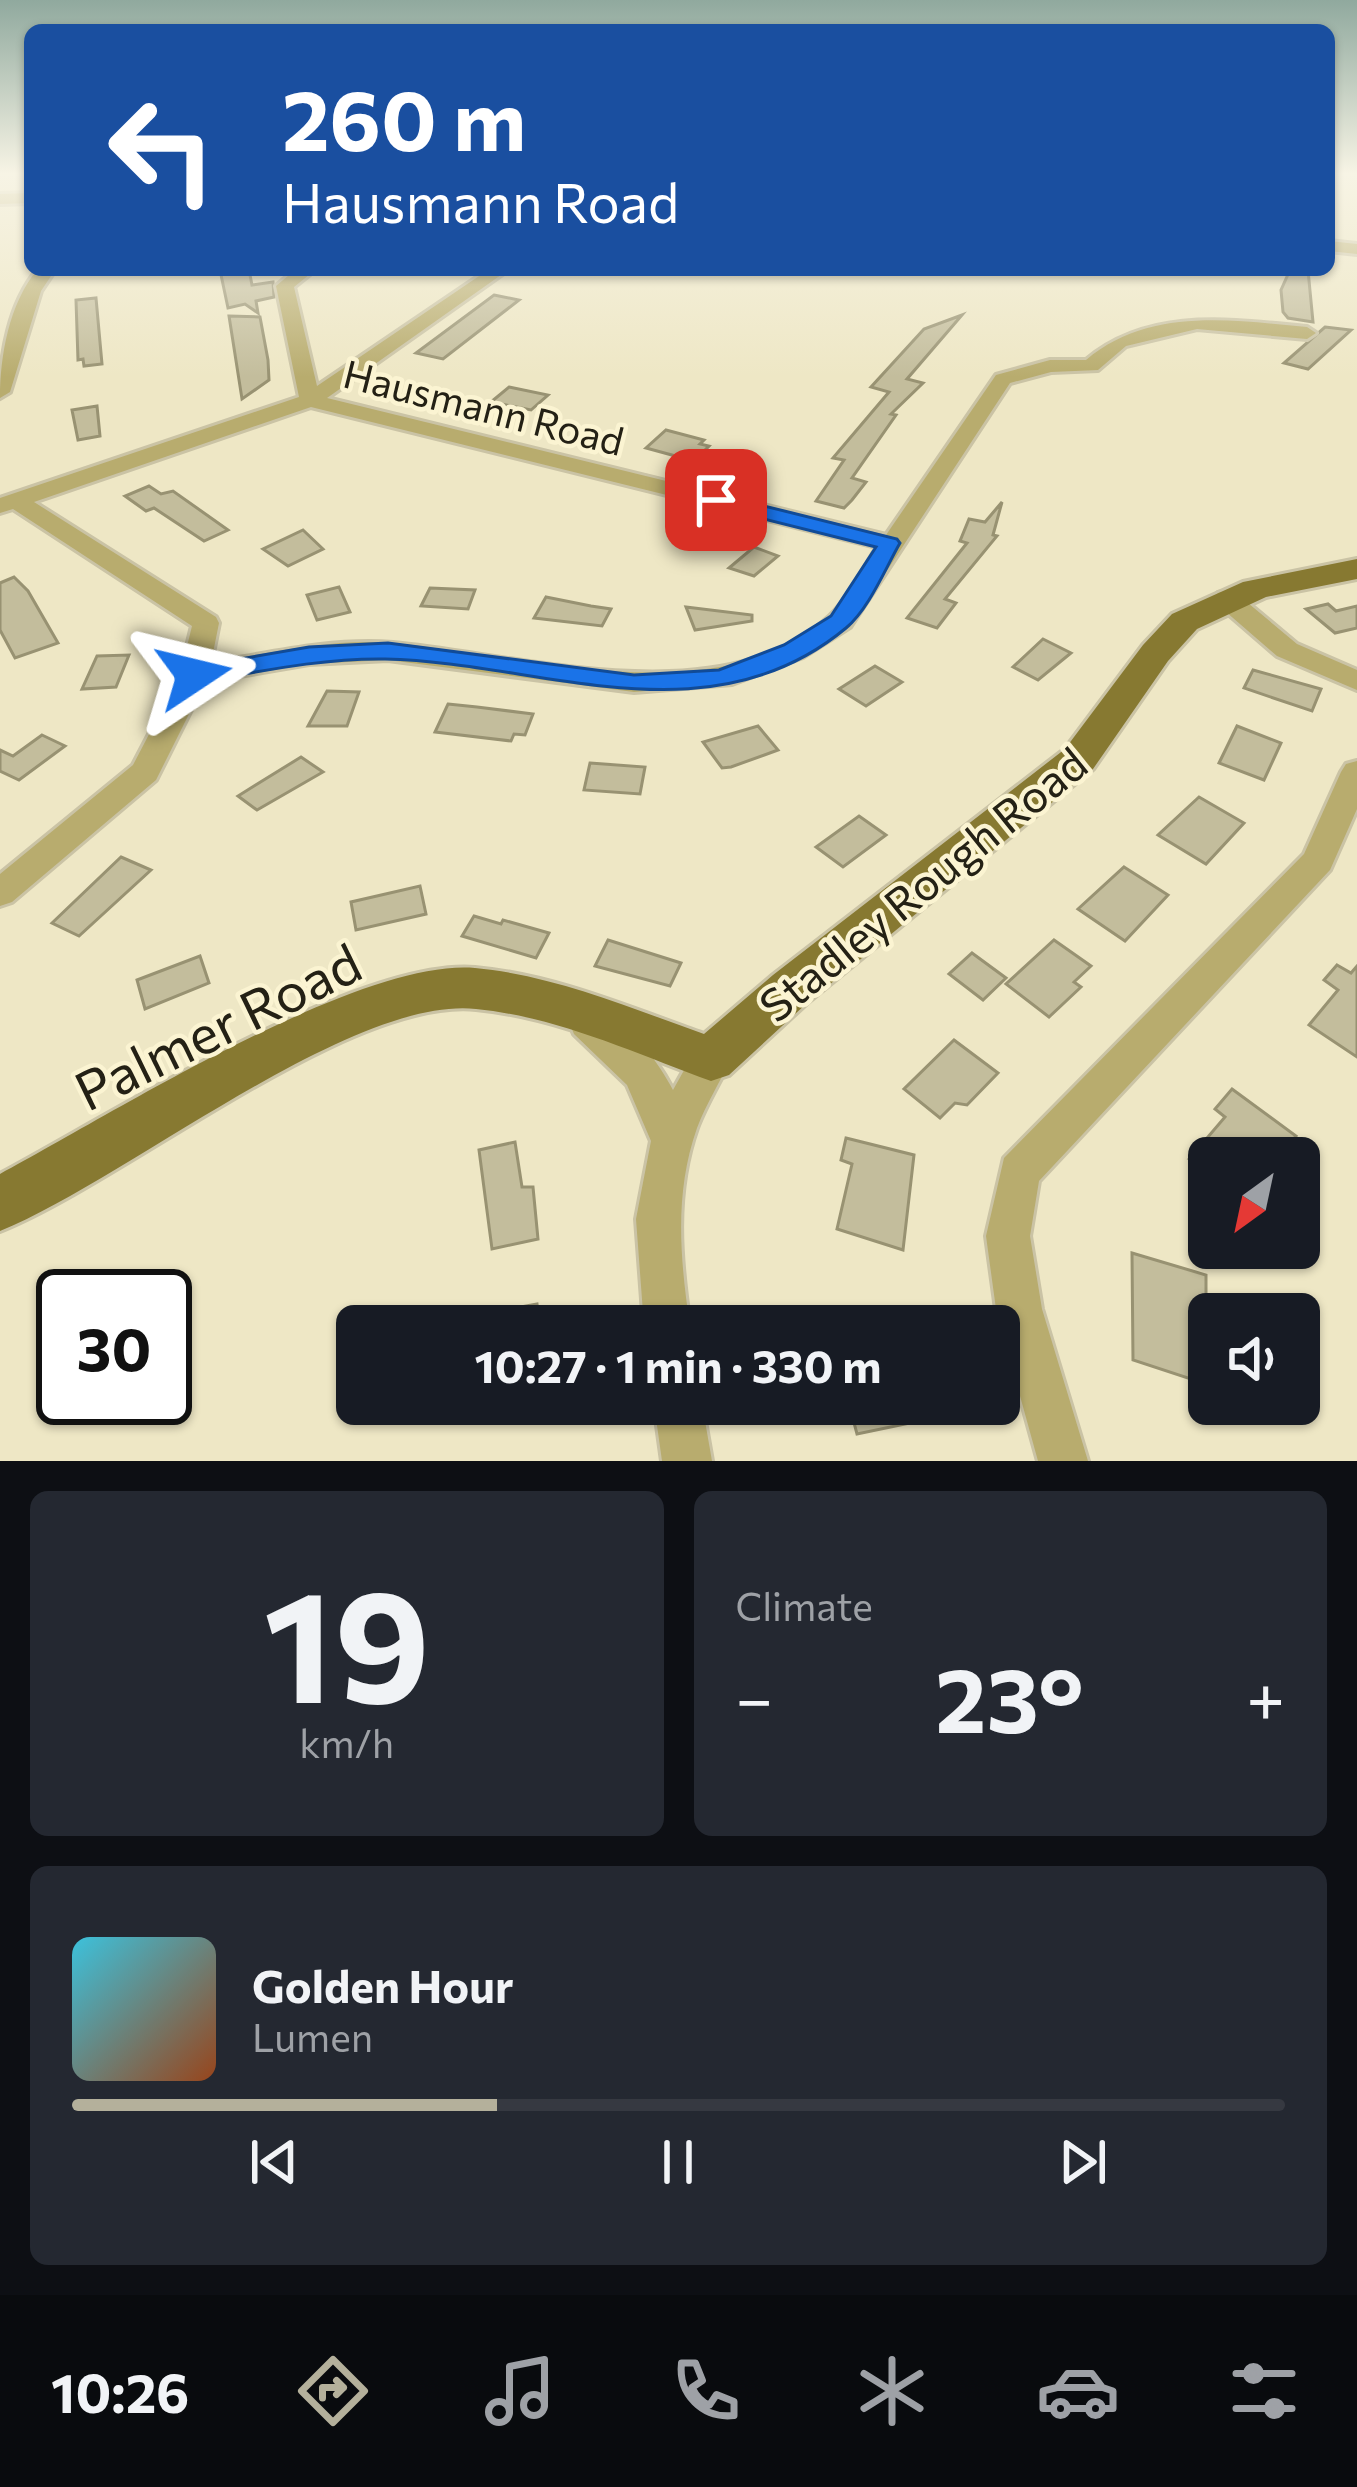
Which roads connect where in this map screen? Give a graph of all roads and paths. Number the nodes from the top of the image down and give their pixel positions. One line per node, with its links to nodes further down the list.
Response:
1 (41, 276): 5 (street)
2 (298, 276): 6 (street)
3 (490, 276): 6 (street)
4 (1307, 333): 8 (street)
5 (0, 392)
6 (310, 400): 7 (street, Hausmann Road); 8 (street, Hausmann Road)
7 (8, 503): 11 (street)
8 (889, 543): 11 (street)
9 (1357, 569): 10 (main road, Stadley Rough Road)
10 (1227, 599): 12 (street); 16 (main road, Stadley Rough Road)
11 (194, 675): 14 (street)
12 (1357, 681)
13 (1357, 772): 22 (street)
14 (0, 893)
15 (569, 1007): 16 (main road, Palmer Road); 17 (street, Palmer Road); 18 (main road, Palmer Road)
16 (711, 1059): 17 (street, Stadley Rough Road)
17 (671, 1139): 19 (street, Stadley Rough Road)
18 (0, 1204)
19 (666, 1305)
20 (681, 1425): 21 (street)
21 (687, 1461)
22 (1063, 1461)

